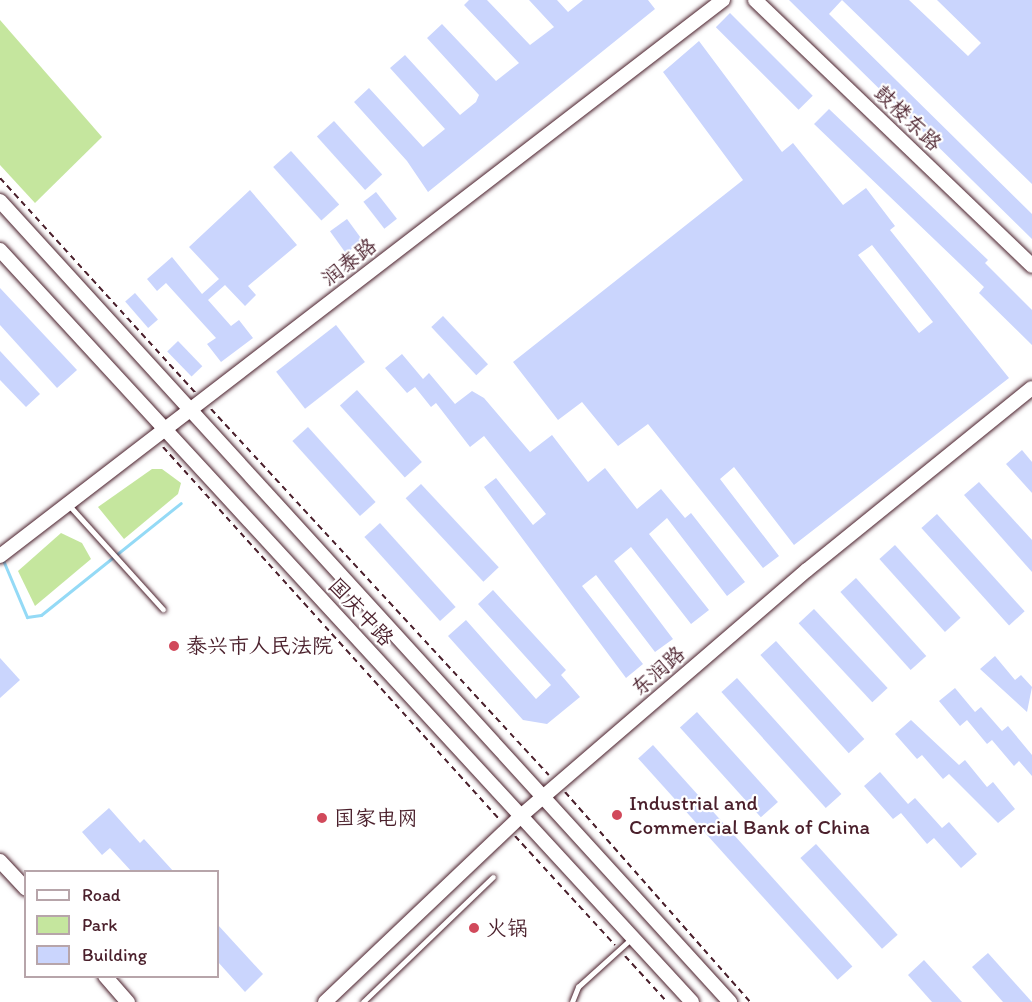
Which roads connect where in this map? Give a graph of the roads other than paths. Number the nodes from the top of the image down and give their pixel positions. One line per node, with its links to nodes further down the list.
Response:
1 (723, 0): 7 (street, 润泰路)
2 (756, 0): 5 (street, 鼓楼东路)
3 (0, 201): 7 (street)
4 (0, 250): 8 (street, 国庆中路)
5 (1032, 266)
6 (1032, 388): 12 (street, 东润路)
7 (193, 411): 8 (street, 润泰路); 12 (street)
8 (157, 432): 9 (street, 润泰路); 13 (street, 国庆中路)
9 (67, 503): 10 (street, 润泰路); 11 (lane)
10 (0, 556)
11 (163, 609)
12 (543, 798): 13 (street, 东润路); 24 (street)
13 (522, 815): 17 (street, 国庆中路); 20 (street, 东润路)
14 (0, 861): 16 (street)
15 (493, 878): 21 (lane)
16 (24, 887)
17 (633, 937): 22 (lane); 23 (street, 国庆中路)
18 (107, 978): 19 (street)
19 (128, 1002)
20 (325, 1002)
21 (363, 1002)
22 (572, 1002)
23 (692, 1002)
24 (730, 1002)

